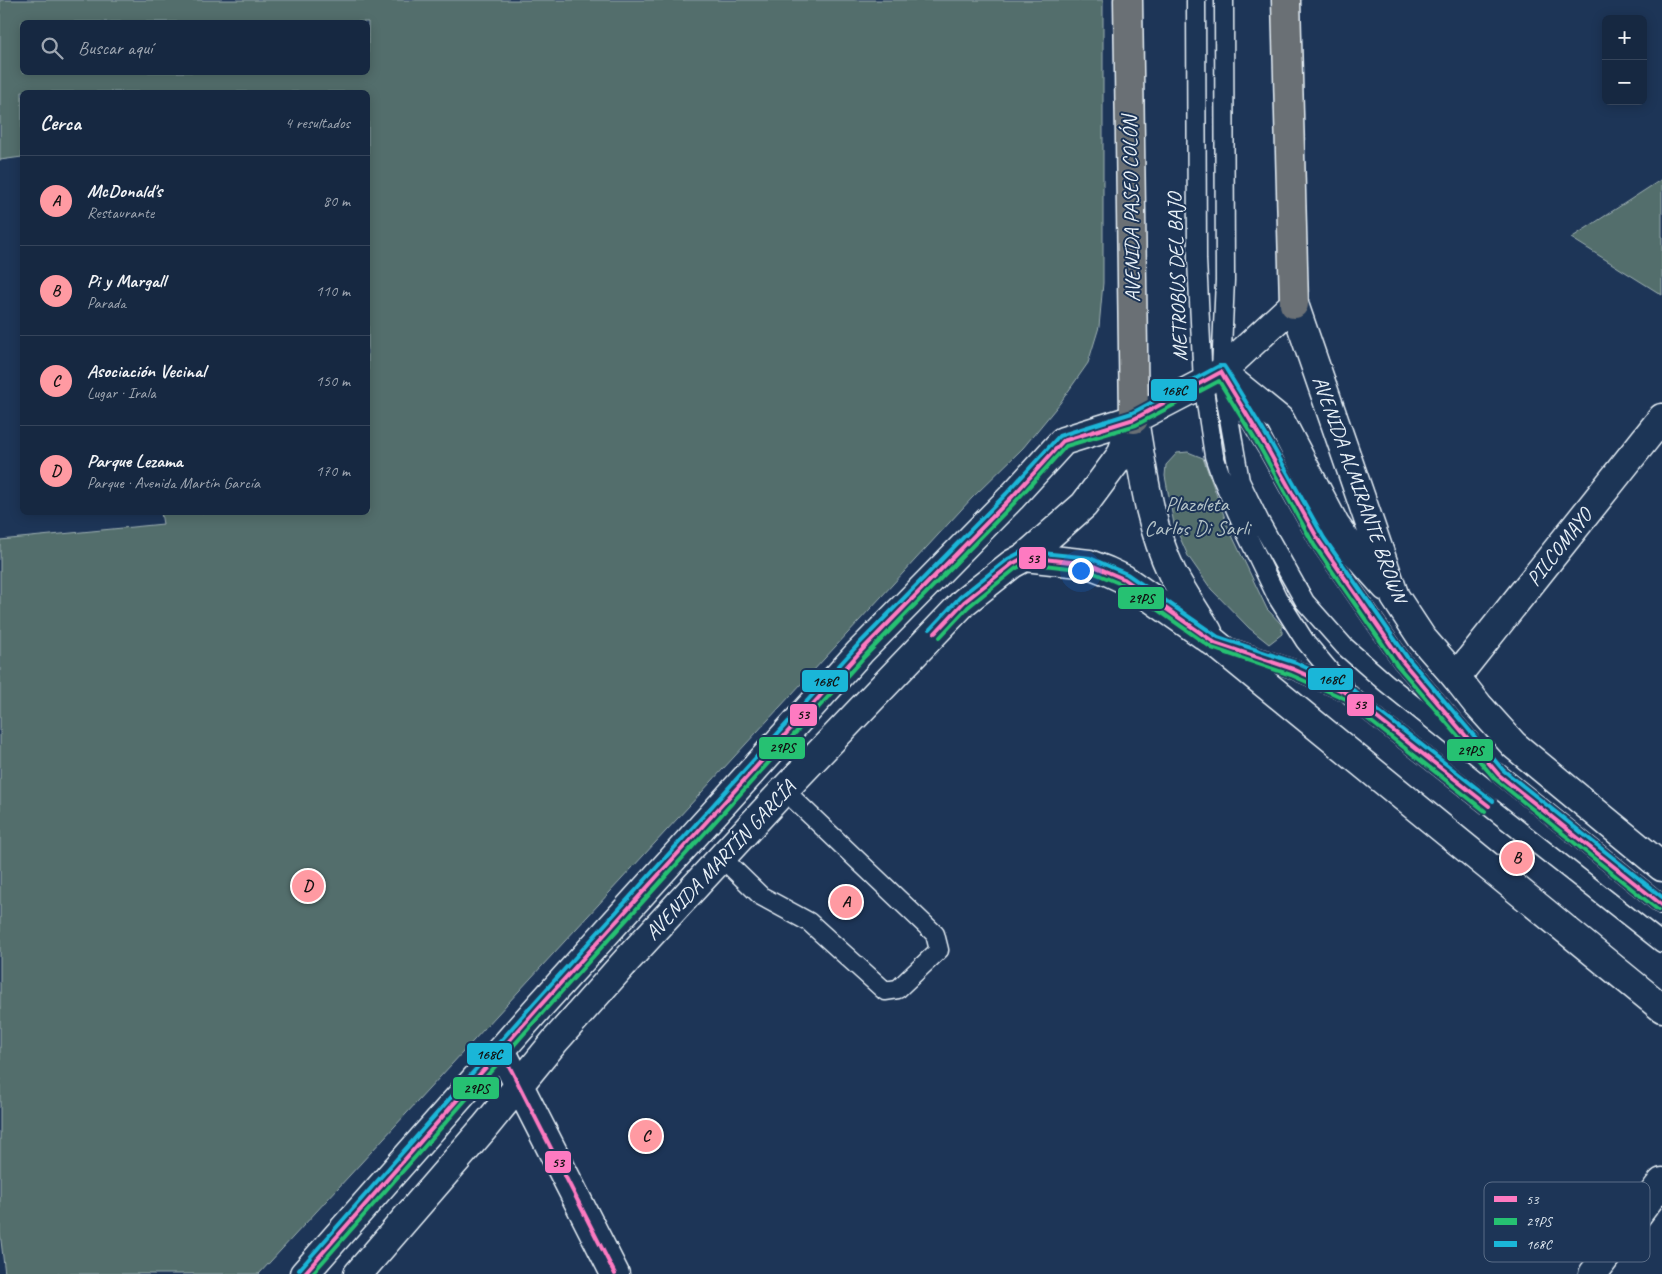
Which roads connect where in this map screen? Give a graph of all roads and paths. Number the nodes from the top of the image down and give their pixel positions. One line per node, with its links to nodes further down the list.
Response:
1 (1128, 0): 8 (main road, AVENIDA PASEO COLÓN)
2 (1196, 0): 6 (lane, METROBUS DEL BAJO)
3 (1224, 0): 6 (lane, METROBUS DEL BAJO)
4 (1286, 0): 5 (main road)
5 (1294, 304): 6 (main road, AVENIDA MARTÍN GARCÍA); 10 (main road, AVENIDA ALMIRANTE BROWN)
6 (1212, 378): 8 (main road, AVENIDA MARTÍN GARCÍA); 10 (main road); 13 (lane, METROBUS DEL BAJO); 14 (lane, METROBUS DEL BAJO); 14 (lane, METROBUS DEL BAJO)
7 (1662, 418): 12 (main road, PILCOMAYO)
8 (1134, 419): 9 (main road, AVENIDA MARTÍN GARCÍA); 11 (main road); 21 (main road, AVENIDA MARTÍN GARCÍA)
9 (1025, 557): 11 (main road); 15 (main road, AVENIDA MARTÍN GARCÍA)
10 (1395, 597): 12 (main road, AVENIDA ALMIRANTE BROWN)
11 (1215, 643): 13 (lane, METROBUS DEL BAJO); 20 (main road)
12 (1456, 677): 17 (main road, AVENIDA ALMIRANTE BROWN)
13 (1349, 694): 19 (lane, METROBUS DEL BAJO)
14 (1499, 776): 18 (lane, METROBUS DEL BAJO)
15 (784, 790): 16 (main road, AVENIDA MARTÍN GARCÍA); 16 (lane)
16 (722, 858): 22 (main road, AVENIDA MARTÍN GARCÍA)
17 (1662, 867)
18 (1662, 906)
19 (1662, 943)
20 (1662, 1008)
21 (501, 1050): 22 (main road); 26 (main road, AVENIDA MARTÍN GARCÍA)
22 (519, 1085): 27 (main road, AVENIDA MARTÍN GARCÍA); 28 (main road)
23 (1662, 1182): 24 (main road)
24 (1650, 1198)
25 (1602, 1262): 29 (main road)
26 (304, 1274)
27 (358, 1274)
28 (615, 1274)
29 (1593, 1274)

